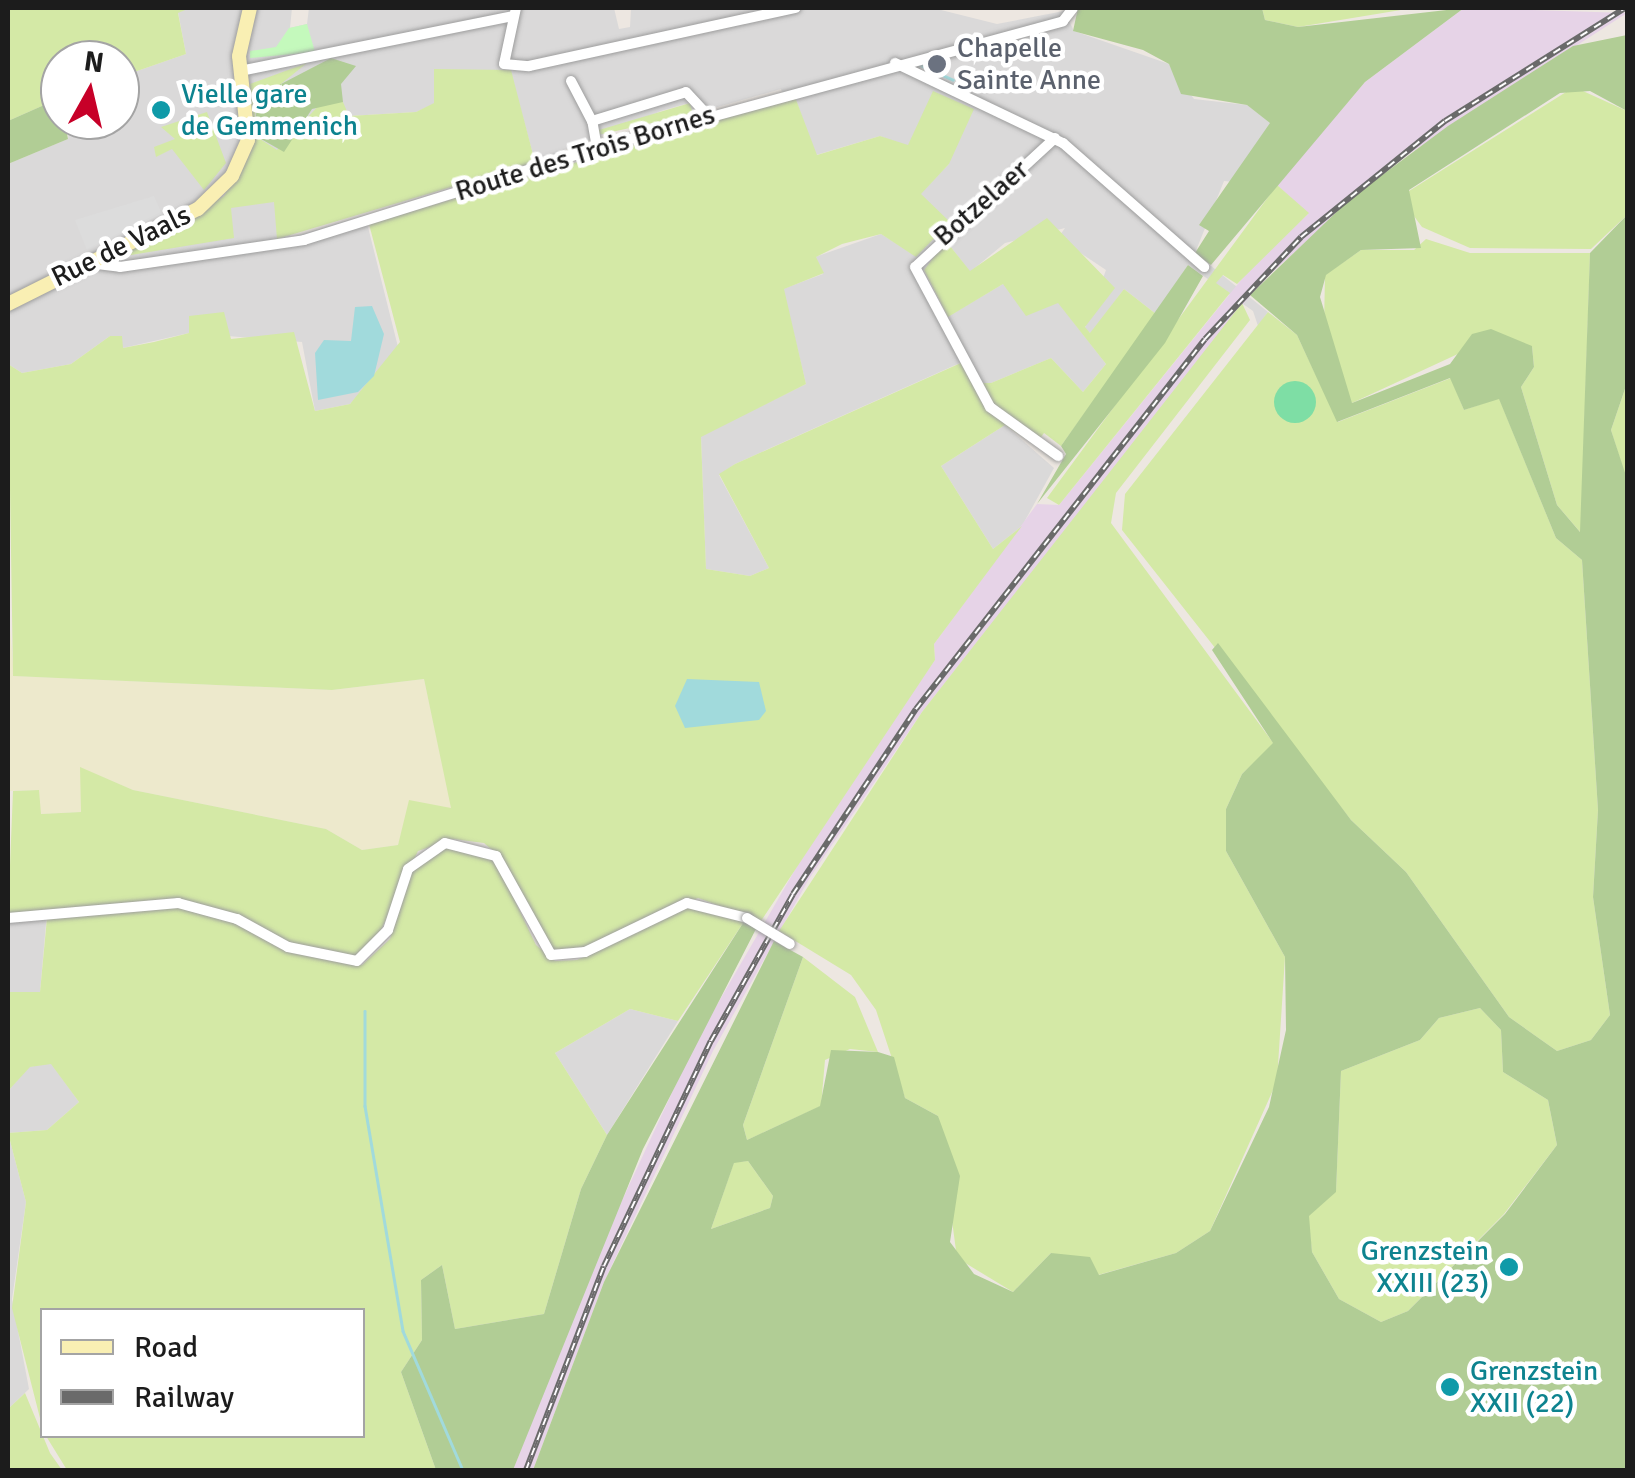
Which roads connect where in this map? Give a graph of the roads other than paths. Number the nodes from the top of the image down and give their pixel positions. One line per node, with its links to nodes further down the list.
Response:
1 (250, 8): 6 (main road, Rue de Vaals)
2 (796, 8): 4 (street)
3 (1073, 8): 5 (street, Route des Trois Bornes)
4 (514, 12): 6 (street)
5 (895, 63): 8 (street, Route des Trois Bornes); 10 (street, Botzelaer)
6 (240, 71): 12 (main road, Rue de Vaals)
7 (571, 81): 9 (street)
8 (708, 116): 9 (street); 11 (street, Route des Trois Bornes)
9 (592, 121): 11 (street)
10 (1055, 138): 13 (street, Botzelaer); 15 (street, Botzelaer)
11 (597, 148): 12 (street, Route des Trois Bornes)
12 (88, 262): 14 (main road, Rue de Vaals)
13 (1204, 267)
14 (8, 304)
15 (1058, 456)
16 (8, 918): 17 (street, bridge)
17 (790, 944)

